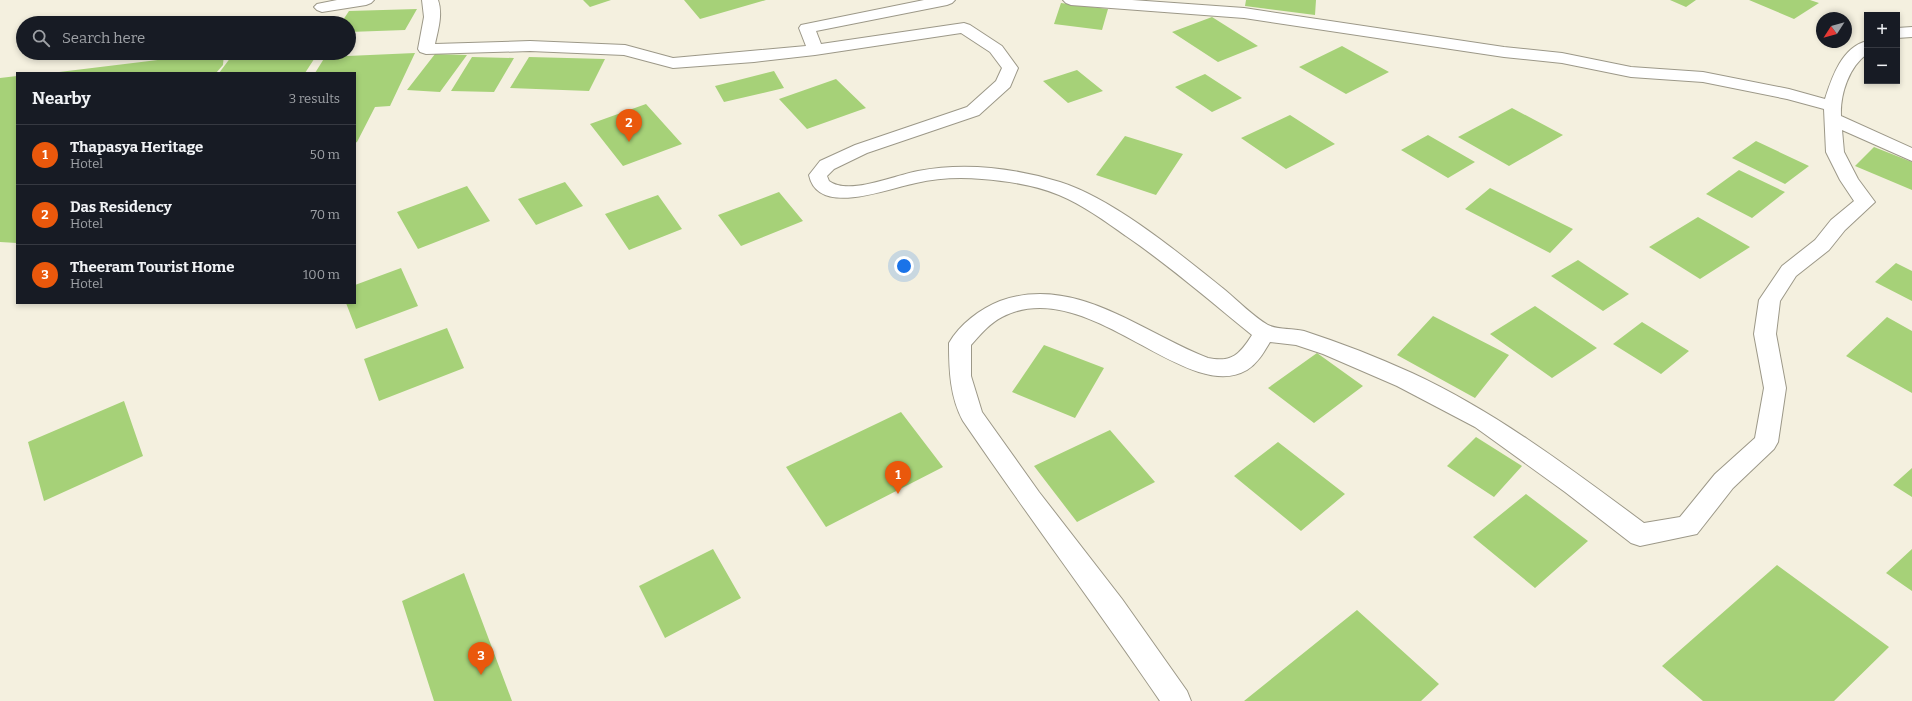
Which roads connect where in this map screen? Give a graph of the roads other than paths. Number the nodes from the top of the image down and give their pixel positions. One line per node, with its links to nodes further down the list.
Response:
1 (366, 0): 5 (street)
2 (430, 0): 9 (street)
3 (947, 0): 9 (street)
4 (1071, 0): 10 (street)
5 (322, 7)
6 (1912, 32): 7 (street)
7 (1900, 33)
8 (1864, 48): 10 (street)
9 (815, 50): 12 (street)
10 (1833, 112): 11 (street); 12 (street)
11 (1912, 155)
12 (1264, 332): 13 (street)
13 (1177, 701)

